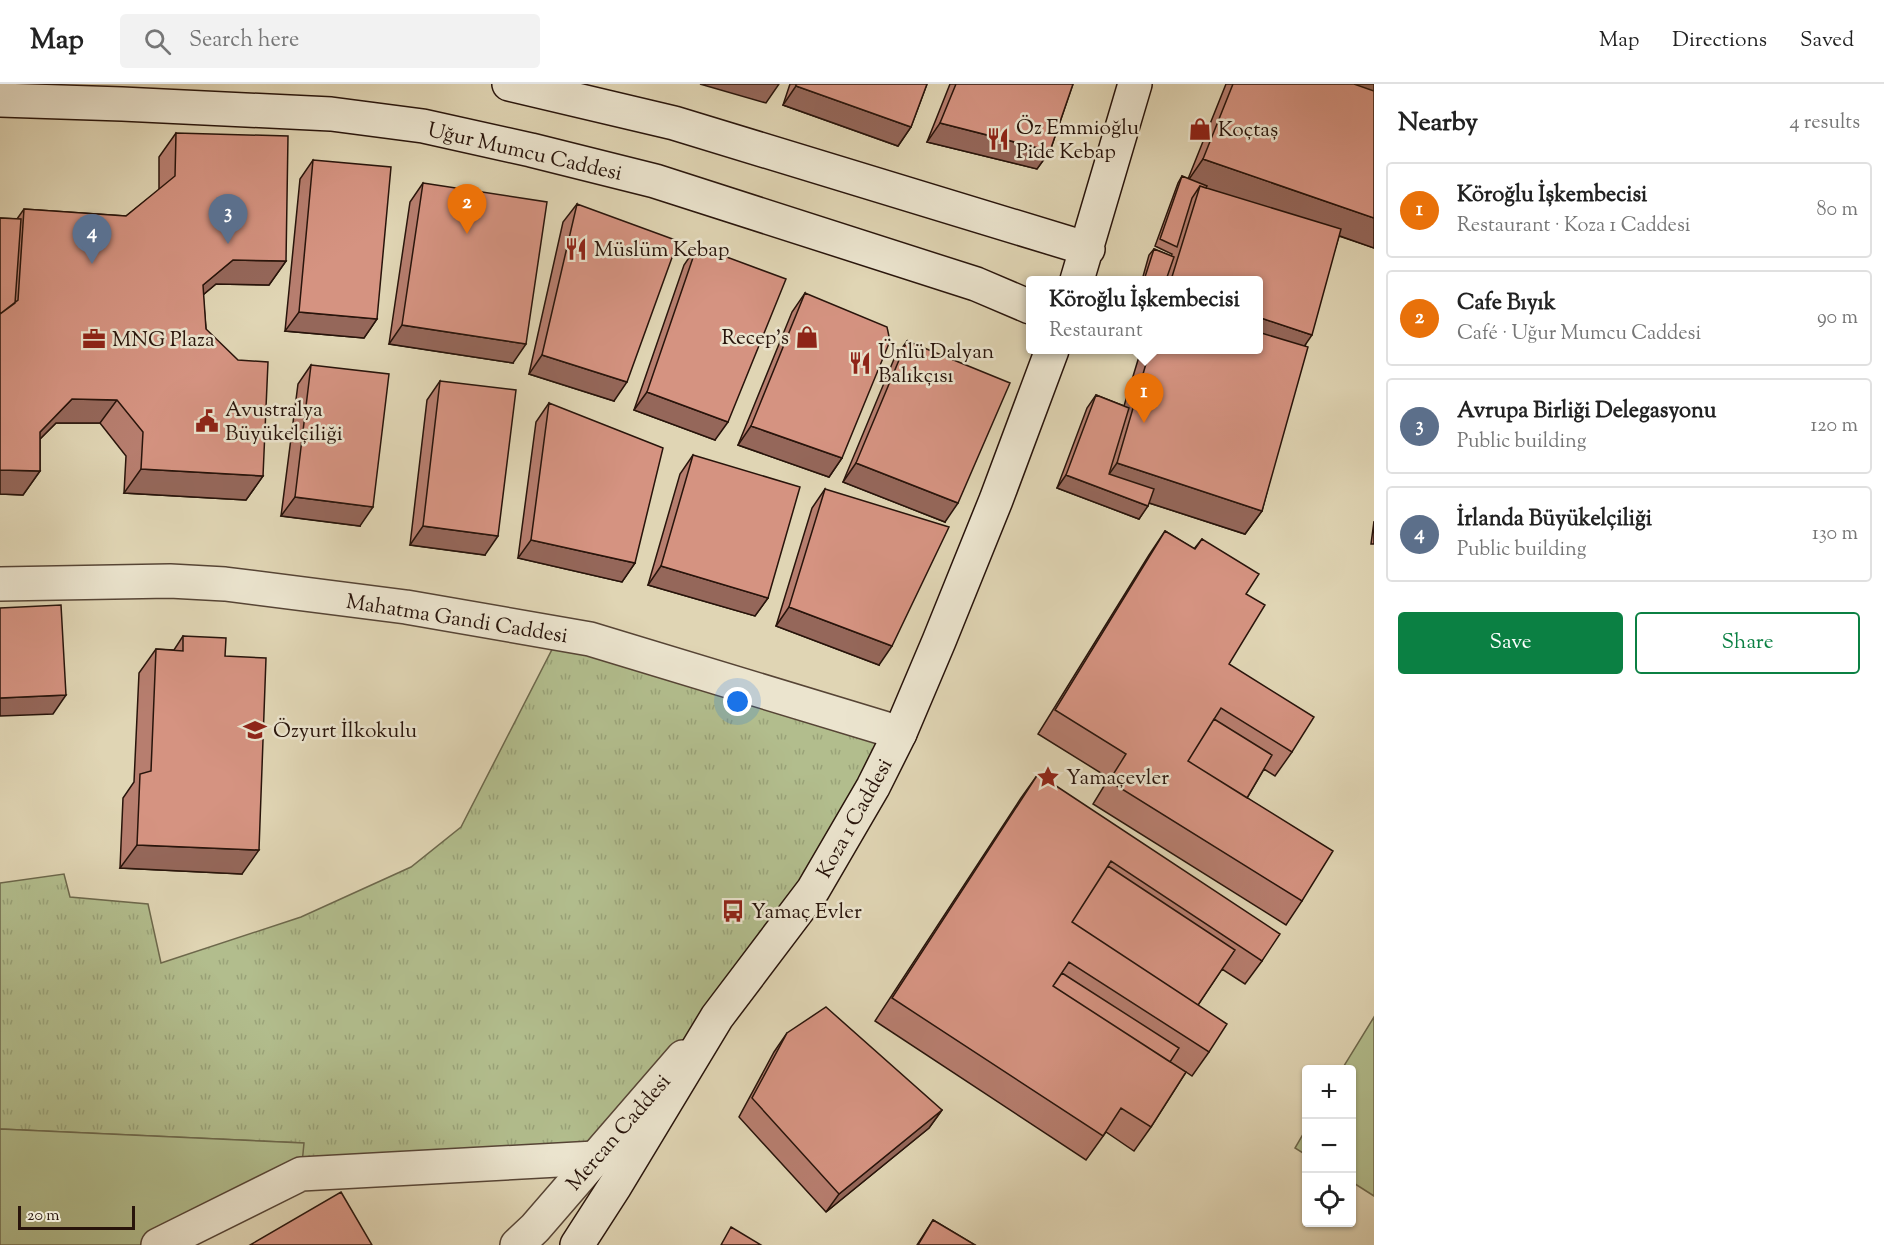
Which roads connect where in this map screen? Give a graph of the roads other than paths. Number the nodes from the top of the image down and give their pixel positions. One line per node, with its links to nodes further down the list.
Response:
1 (509, 84): 4 (main road)
2 (1135, 84): 4 (main road)
3 (0, 100): 6 (main road, Uğur Mumcu Caddesi)
4 (1088, 249): 5 (main road)
5 (1078, 276)
6 (1026, 305)
7 (1051, 354): 9 (main road, Koza 1 Caddesi)
8 (0, 584): 9 (main road, Mahatma Gandi Caddesi)
9 (900, 732): 10 (main road, Koza 1 Caddesi)
10 (717, 1017): 11 (main road, Mercan Caddesi); 14 (main road, Koza 1 Caddesi)
11 (595, 1158): 12 (main road); 13 (main road, Mercan Caddesi)
12 (158, 1245)
13 (517, 1245)
14 (577, 1245)

